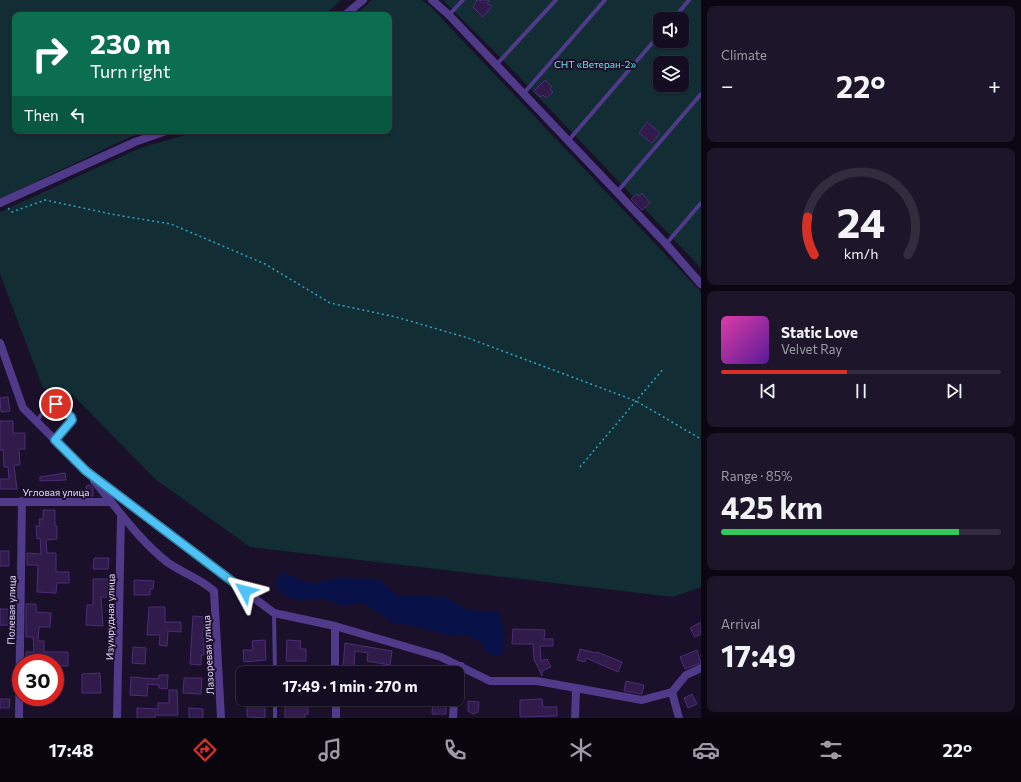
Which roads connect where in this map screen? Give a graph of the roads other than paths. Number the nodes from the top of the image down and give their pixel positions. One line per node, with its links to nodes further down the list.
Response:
1 (363, 0): 7 (street)
2 (432, 0): 9 (street)
3 (463, 0): 9 (lane)
4 (556, 0): 11 (lane)
5 (605, 0): 12 (lane)
6 (689, 0): 8 (lane)
7 (349, 12)
8 (679, 12)
9 (449, 15): 11 (street)
10 (653, 42): 15 (lane)
11 (496, 65): 12 (street)
12 (524, 94): 15 (street)
13 (701, 94): 16 (lane)
14 (158, 134): 17 (street)
15 (568, 141): 16 (street)
16 (617, 192): 19 (street)
17 (2, 202)
18 (701, 203): 19 (lane)
19 (666, 244): 20 (street)
20 (701, 284)
21 (0, 343): 22 (street)
22 (36, 422): 23 (street); 23 (lane)
23 (55, 440): 24 (street)
24 (86, 471): 27 (street); 29 (street)
25 (0, 502): 26 (street, Угловая улица)
26 (22, 502): 27 (street, Угловая улица); 41 (street, Полевая улица)
27 (111, 502): 28 (street)
28 (121, 516): 42 (street, Изумрудная улица); 43 (street, Лазоревая улица)
29 (274, 613): 30 (street); 31 (lane)
30 (335, 626): 32 (street); 33 (street)
31 (275, 666)
32 (336, 666)
33 (461, 666)
34 (464, 668): 36 (street)
35 (701, 668): 37 (street)
36 (576, 689): 37 (street); 47 (street)
37 (672, 692): 48 (street)
38 (275, 706): 44 (lane)
39 (336, 706): 45 (street)
40 (454, 706): 46 (street)
41 (19, 718)
42 (118, 718)
43 (221, 718)
44 (275, 718)
45 (336, 718)
46 (453, 718)
47 (575, 718)
48 (679, 718)

